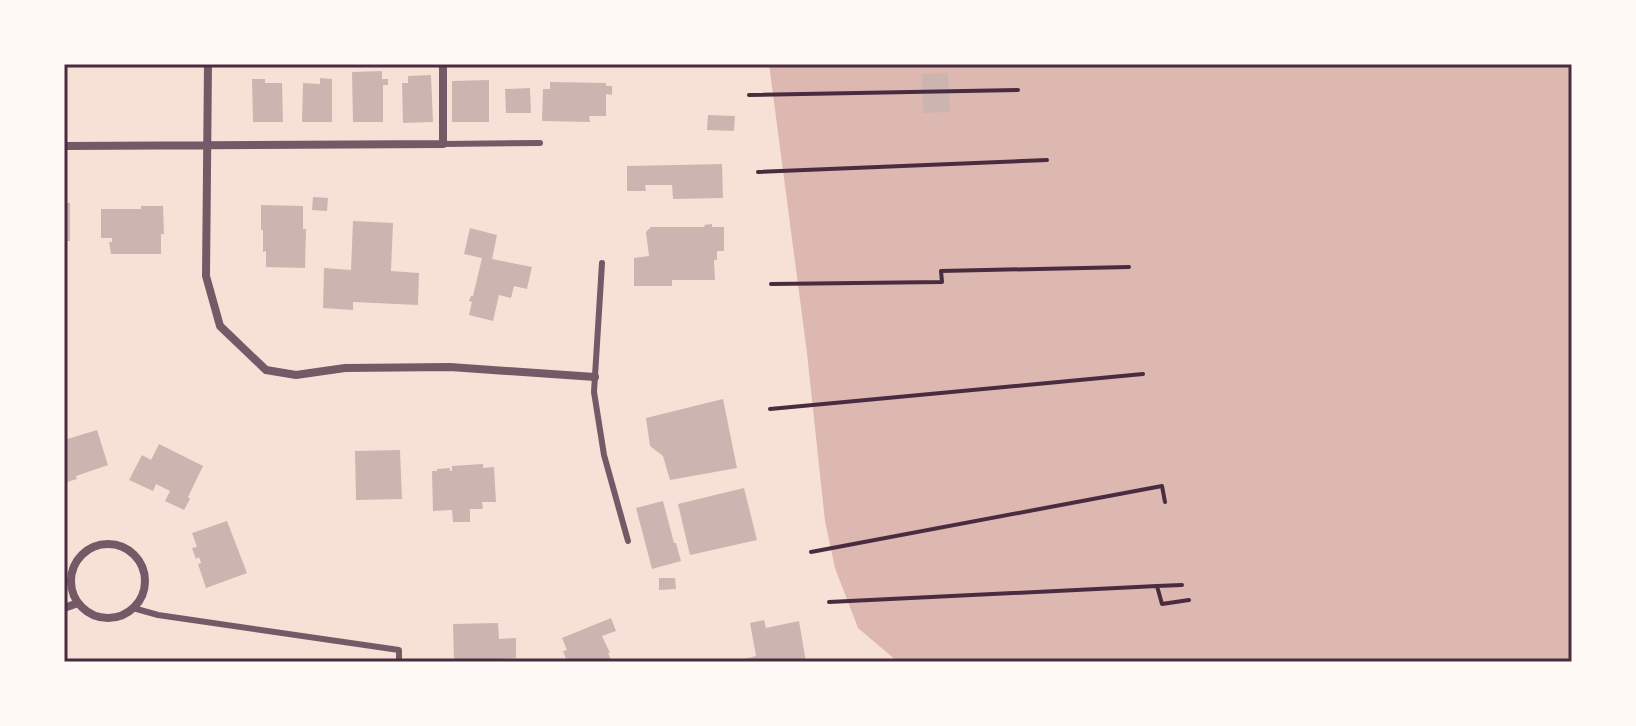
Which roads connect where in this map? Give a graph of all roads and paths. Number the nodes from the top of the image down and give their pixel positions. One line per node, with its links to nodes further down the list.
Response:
1 (208, 64): 7 (street)
2 (443, 64): 6 (street)
3 (1018, 90): 4 (path)
4 (749, 95)
5 (540, 143): 6 (lane)
6 (443, 144): 7 (street)
7 (209, 145): 8 (street); 15 (street)
8 (64, 146)
9 (1047, 160): 10 (path)
10 (758, 172)
11 (602, 263): 15 (lane)
12 (1129, 267): 13 (path)
13 (771, 284)
14 (1143, 374): 16 (path)
15 (595, 377): 18 (lane)
16 (770, 409)
17 (1165, 502): 19 (path)
18 (628, 541)
19 (811, 552)
20 (1182, 585): 21 (path)
21 (1157, 586): 22 (path); 23 (path)
22 (1189, 600)
23 (829, 602)
24 (78, 603): 25 (street); 26 (street); 26 (street)
25 (64, 608)
26 (133, 608): 27 (lane)
27 (399, 662)

